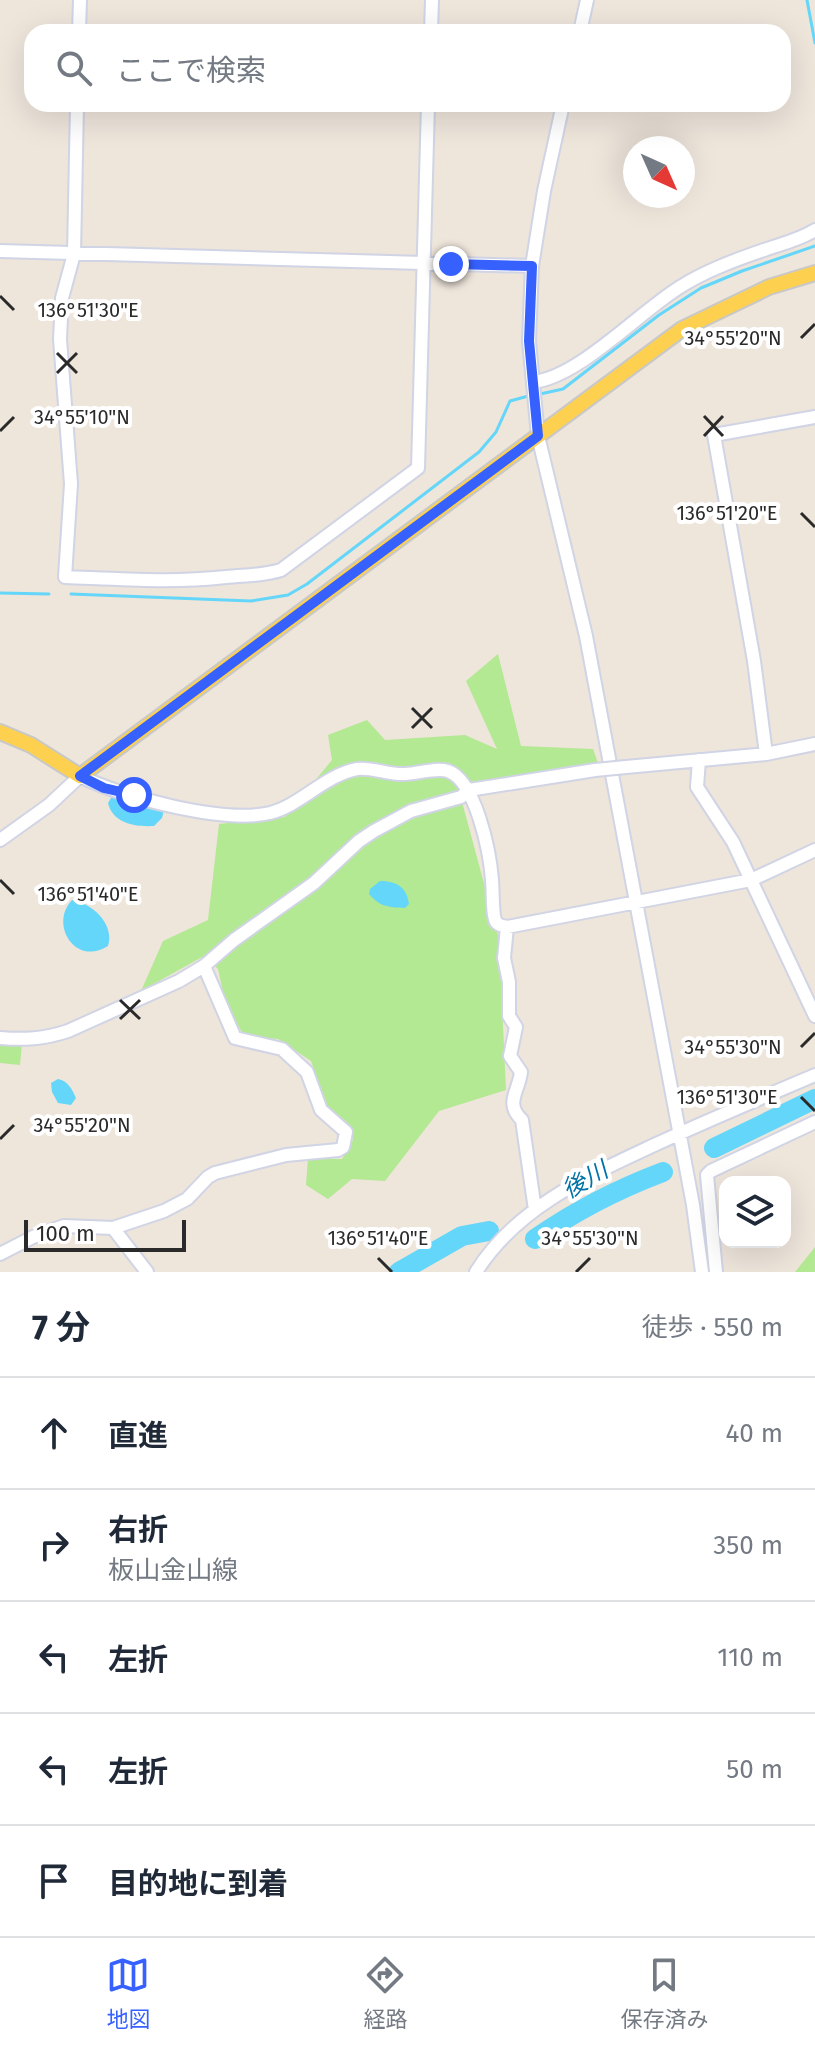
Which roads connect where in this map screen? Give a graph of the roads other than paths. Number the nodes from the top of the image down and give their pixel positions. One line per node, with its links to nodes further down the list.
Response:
1 (80, 0): 4 (street)
2 (432, 0): 5 (street)
3 (587, 0): 6 (street)
4 (79, 24)
5 (431, 24)
6 (582, 24)
7 (77, 112): 12 (street)
8 (428, 112): 13 (street)
9 (561, 112): 14 (street)
10 (815, 230): 16 (street)
11 (0, 251): 12 (street)
12 (74, 254): 13 (street); 13 (street)
13 (424, 264): 14 (street)
14 (532, 266): 16 (street)
15 (815, 273): 18 (main road)
16 (533, 382): 18 (street)
17 (815, 417): 21 (street)
18 (538, 436): 23 (main road); 28 (street)
19 (0, 732): 23 (main road)
20 (815, 744): 21 (street)
21 (766, 754): 22 (street)
22 (699, 760): 24 (street, bridge); 27 (street)
23 (80, 776): 24 (street); 25 (street)
24 (469, 790): 29 (street); 30 (street)
25 (0, 840)
26 (815, 850): 27 (street)
27 (751, 880): 28 (street); 31 (street)
28 (638, 901): 29 (street); 35 (street)
29 (507, 927): 36 (street)
30 (204, 966): 32 (street); 37 (street)
31 (815, 1016)
32 (0, 1038)
33 (815, 1075): 35 (street)
34 (815, 1122): 42 (street)
35 (679, 1133): 36 (street); 41 (street)
36 (535, 1210): 40 (street)
37 (113, 1228): 38 (street); 39 (street)
38 (0, 1254)
39 (147, 1272)
40 (476, 1272)
41 (702, 1272)
42 (716, 1272)

